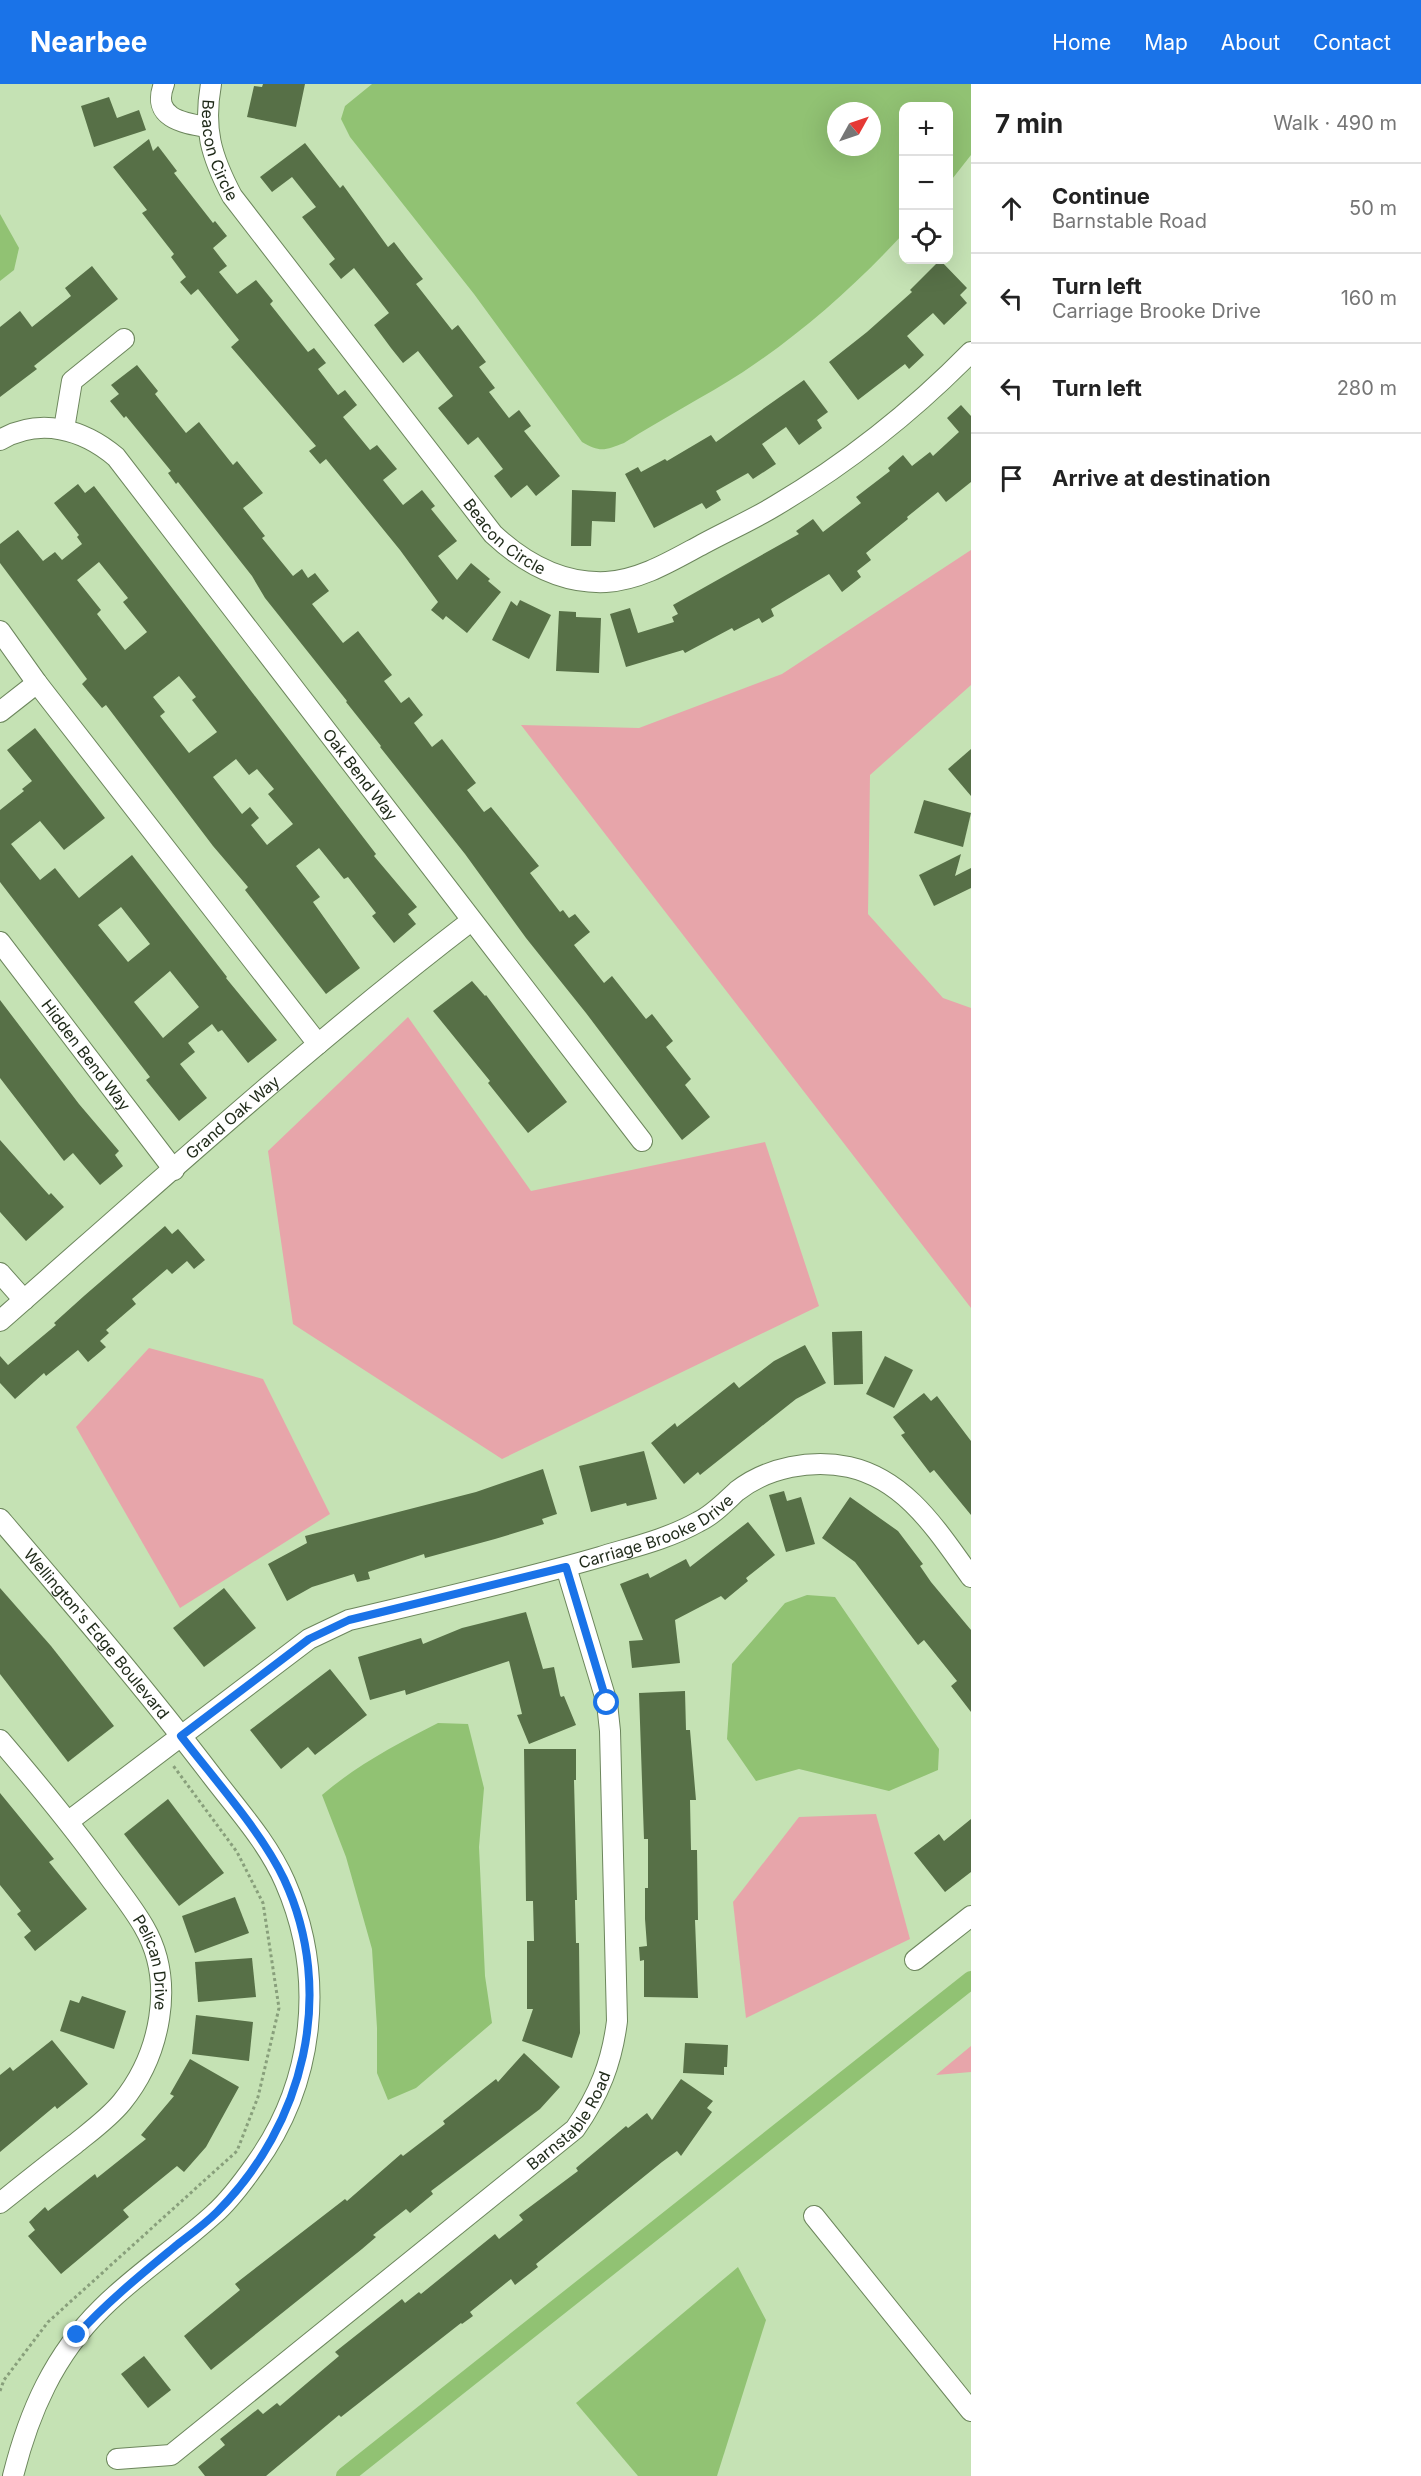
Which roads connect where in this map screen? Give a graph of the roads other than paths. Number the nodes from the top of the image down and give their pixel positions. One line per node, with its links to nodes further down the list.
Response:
1 (164, 84): 3 (street)
2 (211, 84): 3 (street, Beacon Circle)
3 (207, 127): 5 (street, Beacon Circle)
4 (124, 339): 6 (street)
5 (971, 352)
6 (64, 429): 7 (street, Oak Bend Way); 11 (street, Oak Bend Way)
7 (0, 440)
8 (0, 632): 9 (street)
9 (37, 683): 10 (street); 13 (street)
10 (0, 712)
11 (471, 921): 13 (street, Grand Oak Way); 14 (street, Oak Bend Way)
12 (0, 942): 15 (street, Hidden Bend Way)
13 (318, 1044): 15 (street, Grand Oak Way)
14 (642, 1141)
15 (174, 1170): 17 (street, Grand Oak Way)
16 (0, 1273): 17 (street)
17 (24, 1300): 18 (street, Grand Oak Way)
18 (0, 1321)
19 (0, 1519): 22 (street, Wellington's Edge Boulevard)
20 (566, 1567): 21 (street, Carriage Brooke Drive); 22 (street, Carriage Brooke Drive); 30 (street, Barnstable Road)
21 (971, 1577)
22 (181, 1736): 24 (street, Carriage Brooke Drive); 32 (street, Wellington's Edge Boulevard)
23 (0, 1740): 24 (street, Pelican Drive)
24 (69, 1821): 27 (street, Pelican Drive)
25 (971, 1916): 26 (street)
26 (915, 1960)
27 (0, 2203)
28 (814, 2216): 29 (street)
29 (971, 2411)
30 (117, 2459)
31 (0, 2475): 32 (street)
32 (11, 2476)

